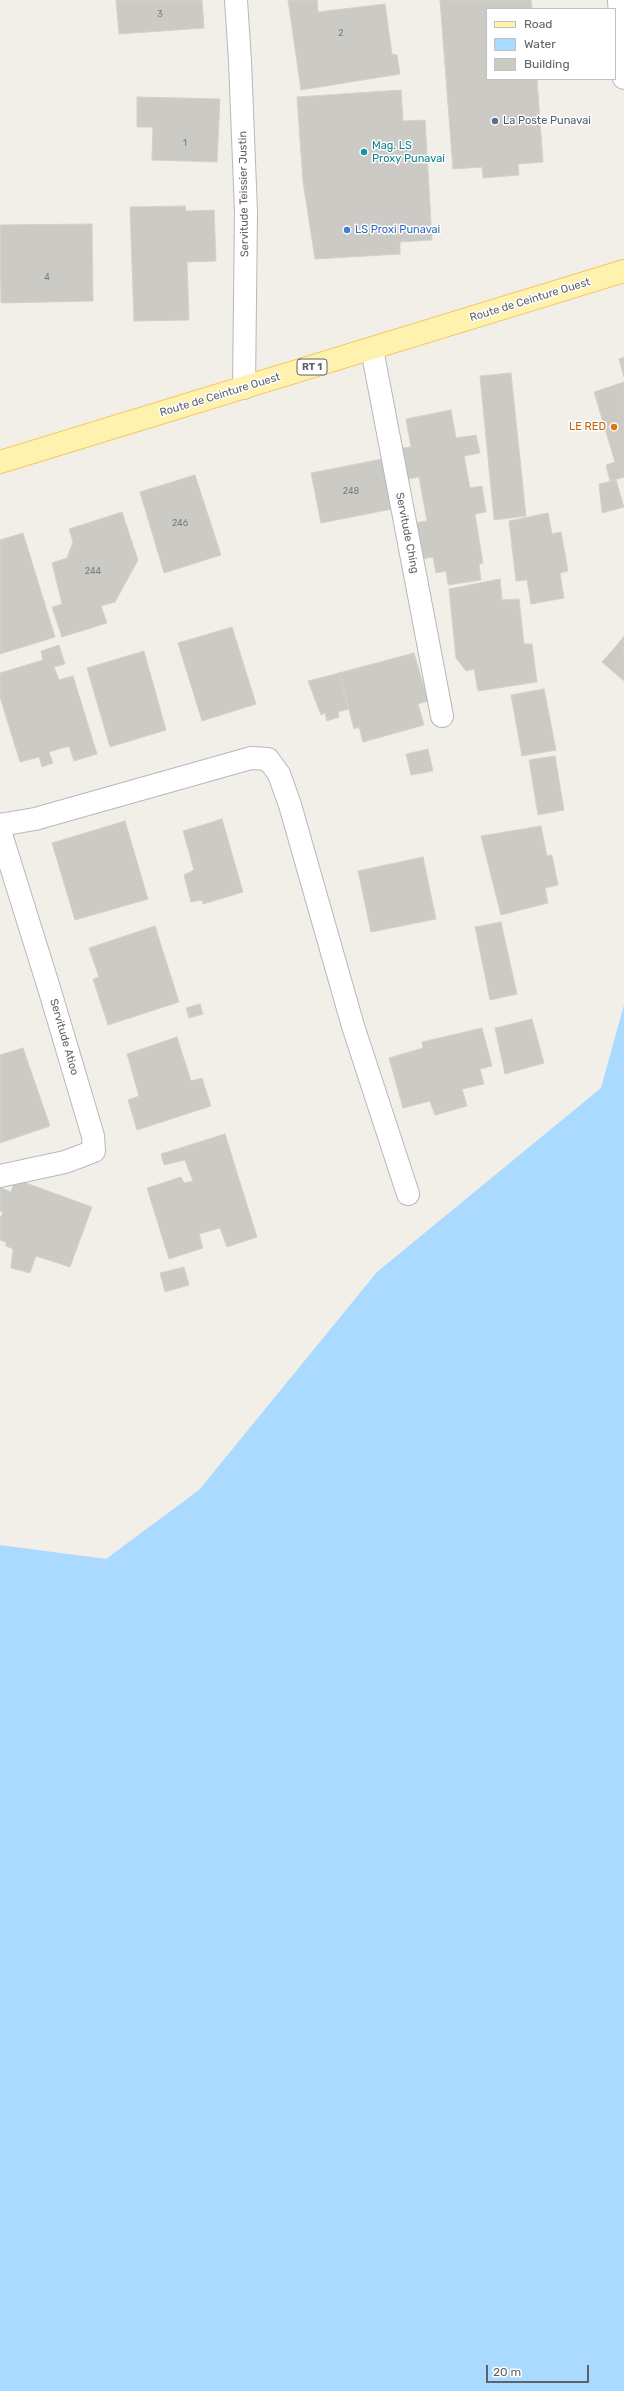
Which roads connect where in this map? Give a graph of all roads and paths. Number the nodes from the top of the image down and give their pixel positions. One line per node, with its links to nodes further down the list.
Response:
1 (236, 0): 6 (street, Servitude Teissier Justin)
2 (619, 0): 3 (street)
3 (624, 78)
4 (624, 271): 5 (main road, Route de Ceinture Ouest / RT 1)
5 (372, 350): 6 (main road, Route de Ceinture Ouest / RT 1); 8 (street, Servitude Ching)
6 (244, 388): 7 (main road, Route de Ceinture Ouest / RT 1)
7 (0, 462)
8 (442, 716)
9 (0, 825): 12 (street)
10 (0, 831): 11 (street, Servitude Atioo)
11 (0, 1176)
12 (408, 1194)

